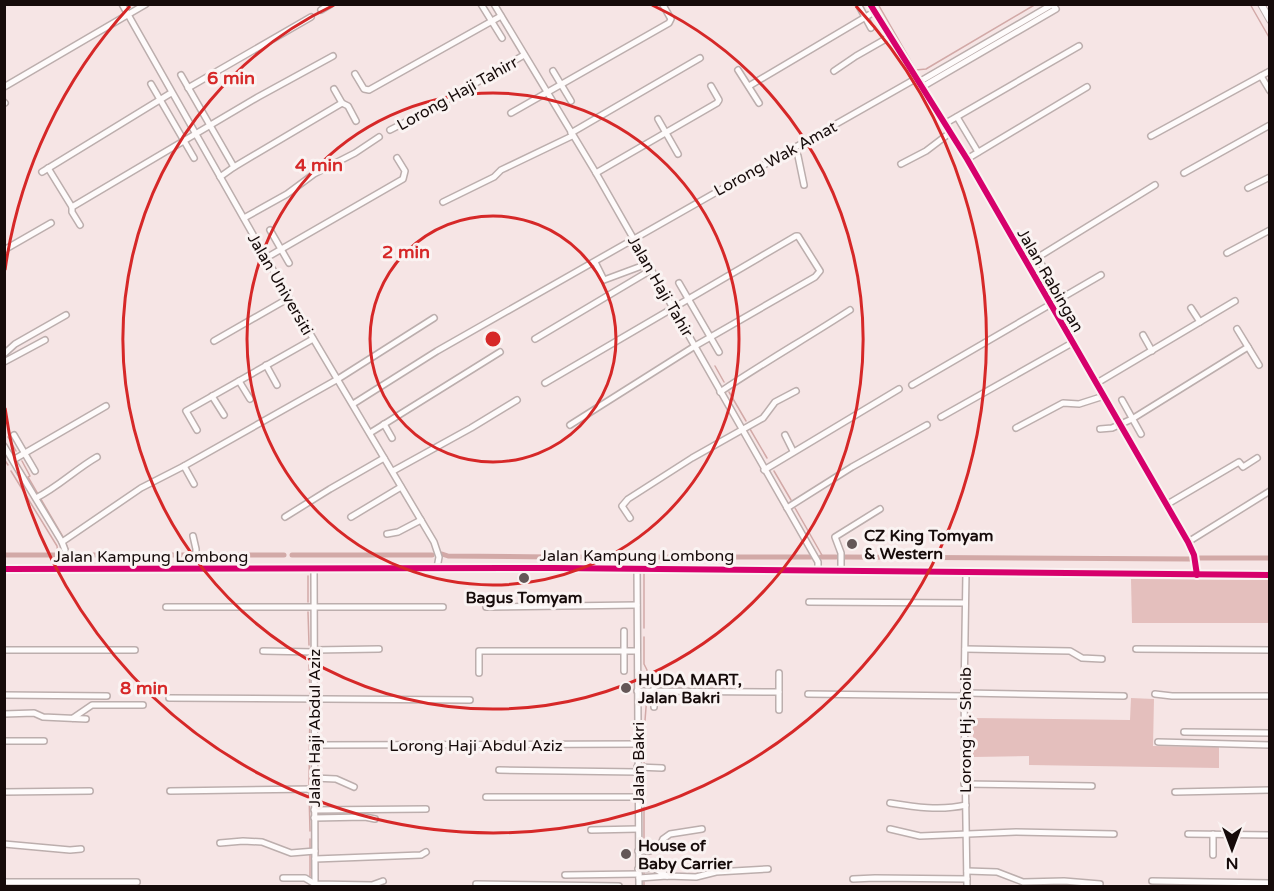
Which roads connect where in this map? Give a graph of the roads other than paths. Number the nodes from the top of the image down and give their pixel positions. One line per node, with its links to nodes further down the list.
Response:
1 (122, 4): 13 (street, Jalan Universiti)
2 (332, 4): 11 (street)
3 (482, 4): 18 (street)
4 (494, 4): 14 (street, Jalan Haji Tahir)
5 (663, 4): 35 (street)
6 (858, 4): 16 (street)
7 (870, 4): 12 (street, Jalan Rabingan)
8 (1260, 4): 17 (main road)
9 (143, 5): 13 (street)
10 (1053, 5): 33 (street, Lorong Wak Amat)
11 (321, 10)
12 (874, 12): 16 (street); 20 (street, Jalan Rabingan)
13 (128, 15): 38 (street); 44 (street, Jalan Universiti)
14 (501, 16): 18 (street); 23 (street, Jalan Haji Tahir)
15 (311, 17): 40 (street)
16 (865, 17): 19 (street); 37 (street)
17 (1269, 20)
18 (491, 21): 21 (street); 30 (street)
19 (871, 28)
20 (891, 36): 28 (street); 33 (street, Jalan Rabingan)
21 (502, 39)
22 (1080, 46): 50 (street)
23 (524, 55): 43 (street, Jalan Haji Tahir); 56 (street, Lorong Haji Tahirr)
24 (333, 56): 55 (street)
25 (700, 58): 60 (street)
26 (738, 70): 37 (street)
27 (553, 71): 35 (street)
28 (834, 71)
29 (1269, 71): 32 (street)
30 (355, 74)
31 (181, 75): 40 (street)
32 (1261, 76): 42 (street); 61 (street)
33 (919, 82): 53 (street, Jalan Rabingan); 64 (street, Lorong Wak Amat)
34 (151, 84): 45 (street)
35 (561, 84): 43 (street); 46 (street)
36 (711, 86): 57 (street)
37 (749, 86): 48 (street)
38 (4, 87)
39 (1087, 87): 65 (street)
40 (189, 88): 55 (street)
41 (334, 89): 47 (street)
42 (1269, 91)
43 (547, 92): 49 (street); 60 (street, Jalan Haji Tahir)
44 (171, 93): 45 (street); 59 (street, Jalan Universiti)
45 (160, 101): 63 (street); 72 (street)
46 (571, 101)
47 (342, 103): 52 (street); 71 (street)
48 (759, 104)
49 (511, 113)
50 (957, 117): 53 (street); 65 (street)
51 (658, 119): 57 (street)
52 (356, 121)
53 (946, 123): 58 (street, Jalan Rabingan)
54 (1269, 125): 75 (street)
55 (211, 126): 59 (street); 71 (street)
56 (390, 130)
57 (665, 132): 66 (street); 74 (street)
58 (951, 132): 69 (street, Jalan Rabingan); 70 (street)
59 (195, 134): 63 (street); 76 (street, Jalan Universiti)
60 (572, 134): 74 (street, Jalan Haji Tahir); 81 (street)
61 (1151, 136)
62 (379, 137): 83 (street, Lorong Haji Tahirr)
63 (184, 141): 67 (street); 82 (street)
64 (794, 149): 78 (street); 88 (street, Lorong Wak Amat)
65 (978, 152): 69 (street)
66 (678, 154)
67 (194, 158)
68 (397, 158): 90 (street)
69 (967, 159): 98 (street, Jalan Rabingan)
70 (901, 164)
71 (234, 167): 76 (street)
72 (48, 168): 73 (street); 82 (street)
73 (42, 172)
74 (596, 173): 88 (street, Jalan Haji Tahir)
75 (1184, 173)
76 (220, 177): 83 (street, Jalan Universiti)
77 (1269, 177): 80 (street)
78 (804, 185)
79 (1155, 185): 93 (street)
80 (1248, 189)
81 (443, 202)
82 (72, 208): 85 (street)
83 (244, 218): 94 (street, Jalan Universiti)
84 (51, 223): 91 (street)
85 (80, 225)
86 (270, 230): 90 (street)
87 (1269, 230): 92 (street)
88 (634, 240): 95 (street, Lorong Wak Amat); 97 (street, Jalan Haji Tahir)
89 (1029, 242): 93 (street)
90 (281, 249): 94 (street); 96 (street)
91 (4, 250)
92 (1227, 253)
93 (1038, 257): 98 (street); 100 (street)
94 (266, 258): 103 (street, Jalan Universiti)
95 (595, 262): 97 (street); 144 (street, Lorong Wak Amat)
96 (289, 263)
97 (647, 264): 99 (street, Jalan Haji Tahir)
98 (1027, 264): 106 (street, Jalan Rabingan)
99 (651, 270): 107 (street, Jalan Haji Tahir); 117 (street)
100 (1047, 274)
101 (1101, 275): 106 (street)
102 (679, 283): 104 (street)
103 (289, 298): 116 (street, Jalan Universiti); 119 (street)
104 (687, 298): 107 (street); 115 (street); 115 (street)
105 (1235, 301): 112 (street)
106 (1050, 306): 120 (street, Jalan Rabingan); 135 (street)
107 (673, 307): 121 (street, Jalan Haji Tahir); 132 (street)
108 (1191, 308): 112 (street)
109 (850, 310): 138 (street)
110 (66, 315): 126 (street)
111 (434, 318): 130 (street)
112 (1200, 322): 123 (street)
113 (1237, 329): 122 (street)
114 (1143, 335): 123 (street)
115 (711, 337): 121 (street); 125 (street)
116 (313, 339): 129 (street); 130 (street, Jalan Universiti)
117 (535, 339)
118 (45, 340): 127 (street)
119 (214, 341)
120 (1072, 343): 133 (street, Jalan Rabingan); 147 (street)
121 (695, 346): 138 (street, Jalan Haji Tahir); 151 (street)
122 (1248, 347): 128 (street); 148 (street)
123 (1152, 351): 133 (street)
124 (500, 352): 149 (street)
125 (719, 352)
126 (4, 354)
127 (4, 362)
128 (1259, 364)
129 (266, 365): 131 (street); 134 (street)
130 (338, 380): 144 (street, Jalan Universiti); 169 (street)
131 (239, 381): 139 (street); 141 (street)
132 (545, 383)
133 (1097, 383): 140 (street, Jalan Rabingan)
134 (277, 385)
135 (912, 385)
136 (899, 389): 163 (street)
137 (796, 391): 154 (street)
138 (720, 392): 154 (street, Jalan Haji Tahir)
139 (212, 396): 146 (street); 156 (street)
140 (1104, 396): 150 (street, Jalan Rabingan); 153 (street)
141 (250, 399)
142 (517, 400): 172 (street)
143 (1122, 400): 148 (street)
144 (353, 404): 157 (street, Jalan Universiti)
145 (106, 406): 164 (street)
146 (224, 415)
147 (941, 417)
148 (1132, 419): 150 (street); 158 (street)
149 (384, 424): 157 (street); 161 (street)
150 (1121, 424): 155 (street); 177 (street, Jalan Rabingan)
151 (570, 425)
152 (927, 425): 178 (street)
153 (1016, 428)
154 (742, 429): 170 (street, Jalan Haji Tahir); 182 (street)
155 (1100, 429)
156 (197, 430)
157 (370, 433): 166 (street, Jalan Universiti)
158 (1141, 434)
159 (14, 435): 164 (street)
160 (785, 435): 163 (street)
161 (392, 438)
162 (4, 446): 168 (street)
163 (794, 451): 170 (street)
164 (24, 454): 168 (street); 171 (street)
165 (97, 457): 176 (street)
166 (384, 458): 172 (street, Jalan Universiti); 180 (street)
167 (1257, 458): 177 (street)
168 (11, 460): 176 (street)
169 (184, 466): 173 (street); 186 (street)
170 (764, 470): 178 (street, Jalan Haji Tahir)
171 (35, 471)
172 (393, 471): 174 (street, Jalan Universiti)
173 (194, 484)
174 (401, 487): 181 (street); 183 (street, Jalan Universiti)
175 (1269, 491): 187 (street)
176 (39, 497): 186 (street)
177 (1169, 504): 187 (street, Jalan Rabingan)
178 (787, 508): 194 (street, Jalan Haji Tahir)
179 (880, 509): 195 (street)
180 (285, 517)
181 (351, 517)
182 (630, 518)
183 (421, 520): 184 (street); 188 (street, Jalan Universiti)
184 (387, 534)
185 (194, 536): 192 (street)
186 (64, 541): 191 (street)
187 (1188, 542): 197 (street, Jalan Rabingan)
188 (438, 565): 189 (street, Jalan Kampung Lombong); 193 (street, Jalan Kampung Lombong)
189 (637, 568): 194 (street, Jalan Kampung Lombong); 201 (street, Jalan Bakri)
190 (4, 569): 191 (street, Jalan Kampung Lombong)
191 (66, 569): 192 (street, Jalan Kampung Lombong)
192 (196, 569): 193 (street, Jalan Kampung Lombong)
193 (314, 570): 202 (street, Jalan Haji Abdul Aziz)
194 (818, 571): 195 (street, Jalan Kampung Lombong)
195 (841, 571): 196 (street, Jalan Kampung Lombong)
196 (966, 573): 197 (street, Jalan Kampung Lombong); 200 (street, Lorong Hj. Shoib)
197 (1197, 575): 198 (street, Jalan Kampung Lombong)
198 (1269, 576)
199 (809, 602): 200 (street)
200 (965, 603): 207 (street, Lorong Hj. Shoib)
201 (637, 605): 205 (street); 216 (street, Jalan Bakri)
202 (314, 606): 203 (street); 204 (street); 214 (street, Jalan Haji Abdul Aziz)
203 (166, 607)
204 (443, 607)
205 (486, 607)
206 (624, 631): 215 (street)
207 (965, 648): 217 (street); 228 (street, Lorong Hj. Shoib)
208 (379, 649): 214 (street)
209 (1136, 649): 212 (street)
210 (4, 650): 211 (street)
211 (135, 650)
212 (1269, 650)
213 (263, 651): 214 (street)
214 (314, 651): 233 (street, Jalan Haji Abdul Aziz)
215 (624, 651): 216 (street); 218 (street); 219 (street)
216 (636, 651): 222 (street, Jalan Bakri)
217 (1102, 659)
218 (624, 671)
219 (479, 673)
220 (779, 673): 224 (street)
221 (654, 676): 223 (street)
222 (637, 691): 223 (street); 246 (street, Jalan Bakri)
223 (654, 691): 224 (street); 236 (street)
224 (779, 692): 237 (street)
225 (808, 694): 228 (street)
226 (1155, 694): 231 (street)
227 (4, 695): 229 (street)
228 (964, 695): 230 (street); 253 (street, Lorong Hj. Shoib)
229 (107, 696)
230 (1124, 696)
231 (1269, 696)
232 (169, 698): 233 (street)
233 (315, 698): 234 (street); 247 (street, Jalan Haji Abdul Aziz)
234 (471, 699)
235 (143, 705): 239 (street)
236 (654, 707)
237 (779, 710)
238 (4, 714): 239 (street)
239 (72, 718): 240 (street)
240 (86, 719)
241 (1184, 732): 242 (street)
242 (1269, 733)
243 (4, 741): 244 (street)
244 (44, 741)
245 (1158, 742): 248 (street)
246 (638, 744): 247 (street, Lorong Haji Abdul Aziz); 251 (street, Jalan Bakri)
247 (315, 745): 252 (street, Jalan Haji Abdul Aziz)
248 (1269, 745)
249 (662, 768): 251 (street)
250 (499, 770): 251 (street)
251 (637, 770): 263 (street, Jalan Bakri)
252 (314, 778): 255 (street); 256 (street, Jalan Haji Abdul Aziz)
253 (964, 784): 254 (street); 265 (street, Lorong Hj. Shoib)
254 (1092, 786)
255 (354, 787)
256 (313, 789): 259 (street); 267 (street, Jalan Haji Abdul Aziz)
257 (1269, 790): 261 (street)
258 (90, 791): 260 (street)
259 (170, 791)
260 (4, 792)
261 (1176, 792)
262 (486, 797): 263 (street)
263 (638, 797): 270 (street, Jalan Bakri)
264 (890, 803): 265 (street)
265 (966, 805): 274 (street, Lorong Hj. Shoib)
266 (426, 809): 267 (street)
267 (314, 810): 268 (street, Jalan Haji Abdul Aziz)
268 (314, 818): 269 (street); 282 (street, Jalan Haji Abdul Aziz)
269 (375, 819)
270 (638, 829): 273 (street); 283 (street, Jalan Bakri)
271 (702, 829): 283 (street)
272 (890, 829): 274 (street)
273 (591, 830)
274 (966, 834): 275 (street); 288 (street, Lorong Hj. Shoib)
275 (1114, 834)
276 (1188, 834): 277 (street)
277 (1213, 834): 278 (street); 285 (street)
278 (1269, 835)
279 (220, 843): 282 (street)
280 (4, 844): 281 (street)
281 (81, 849)
282 (311, 851): 286 (street, Jalan Haji Abdul Aziz)
283 (638, 851): 289 (street, Jalan Bakri)
284 (426, 852): 286 (street)
285 (1213, 855)
286 (315, 859): 302 (street, Jalan Haji Abdul Aziz)
287 (768, 869): 291 (street)
288 (967, 871): 294 (street, Lorong Hj. Shoib); 301 (street)
289 (639, 874): 290 (street); 291 (street); 291 (street); 304 (street, Jalan Bakri)
290 (565, 875)
291 (668, 876)
292 (283, 878): 302 (street)
293 (853, 879): 294 (street)
294 (967, 879): 305 (street, Lorong Hj. Shoib)
295 (383, 881): 302 (street)
296 (1152, 881): 299 (street)
297 (4, 882): 298 (street)
298 (137, 882)
299 (1269, 883)
300 (476, 884): 303 (street)
301 (1100, 884)
302 (315, 885)
303 (619, 886)
304 (639, 886)
305 (967, 886)

